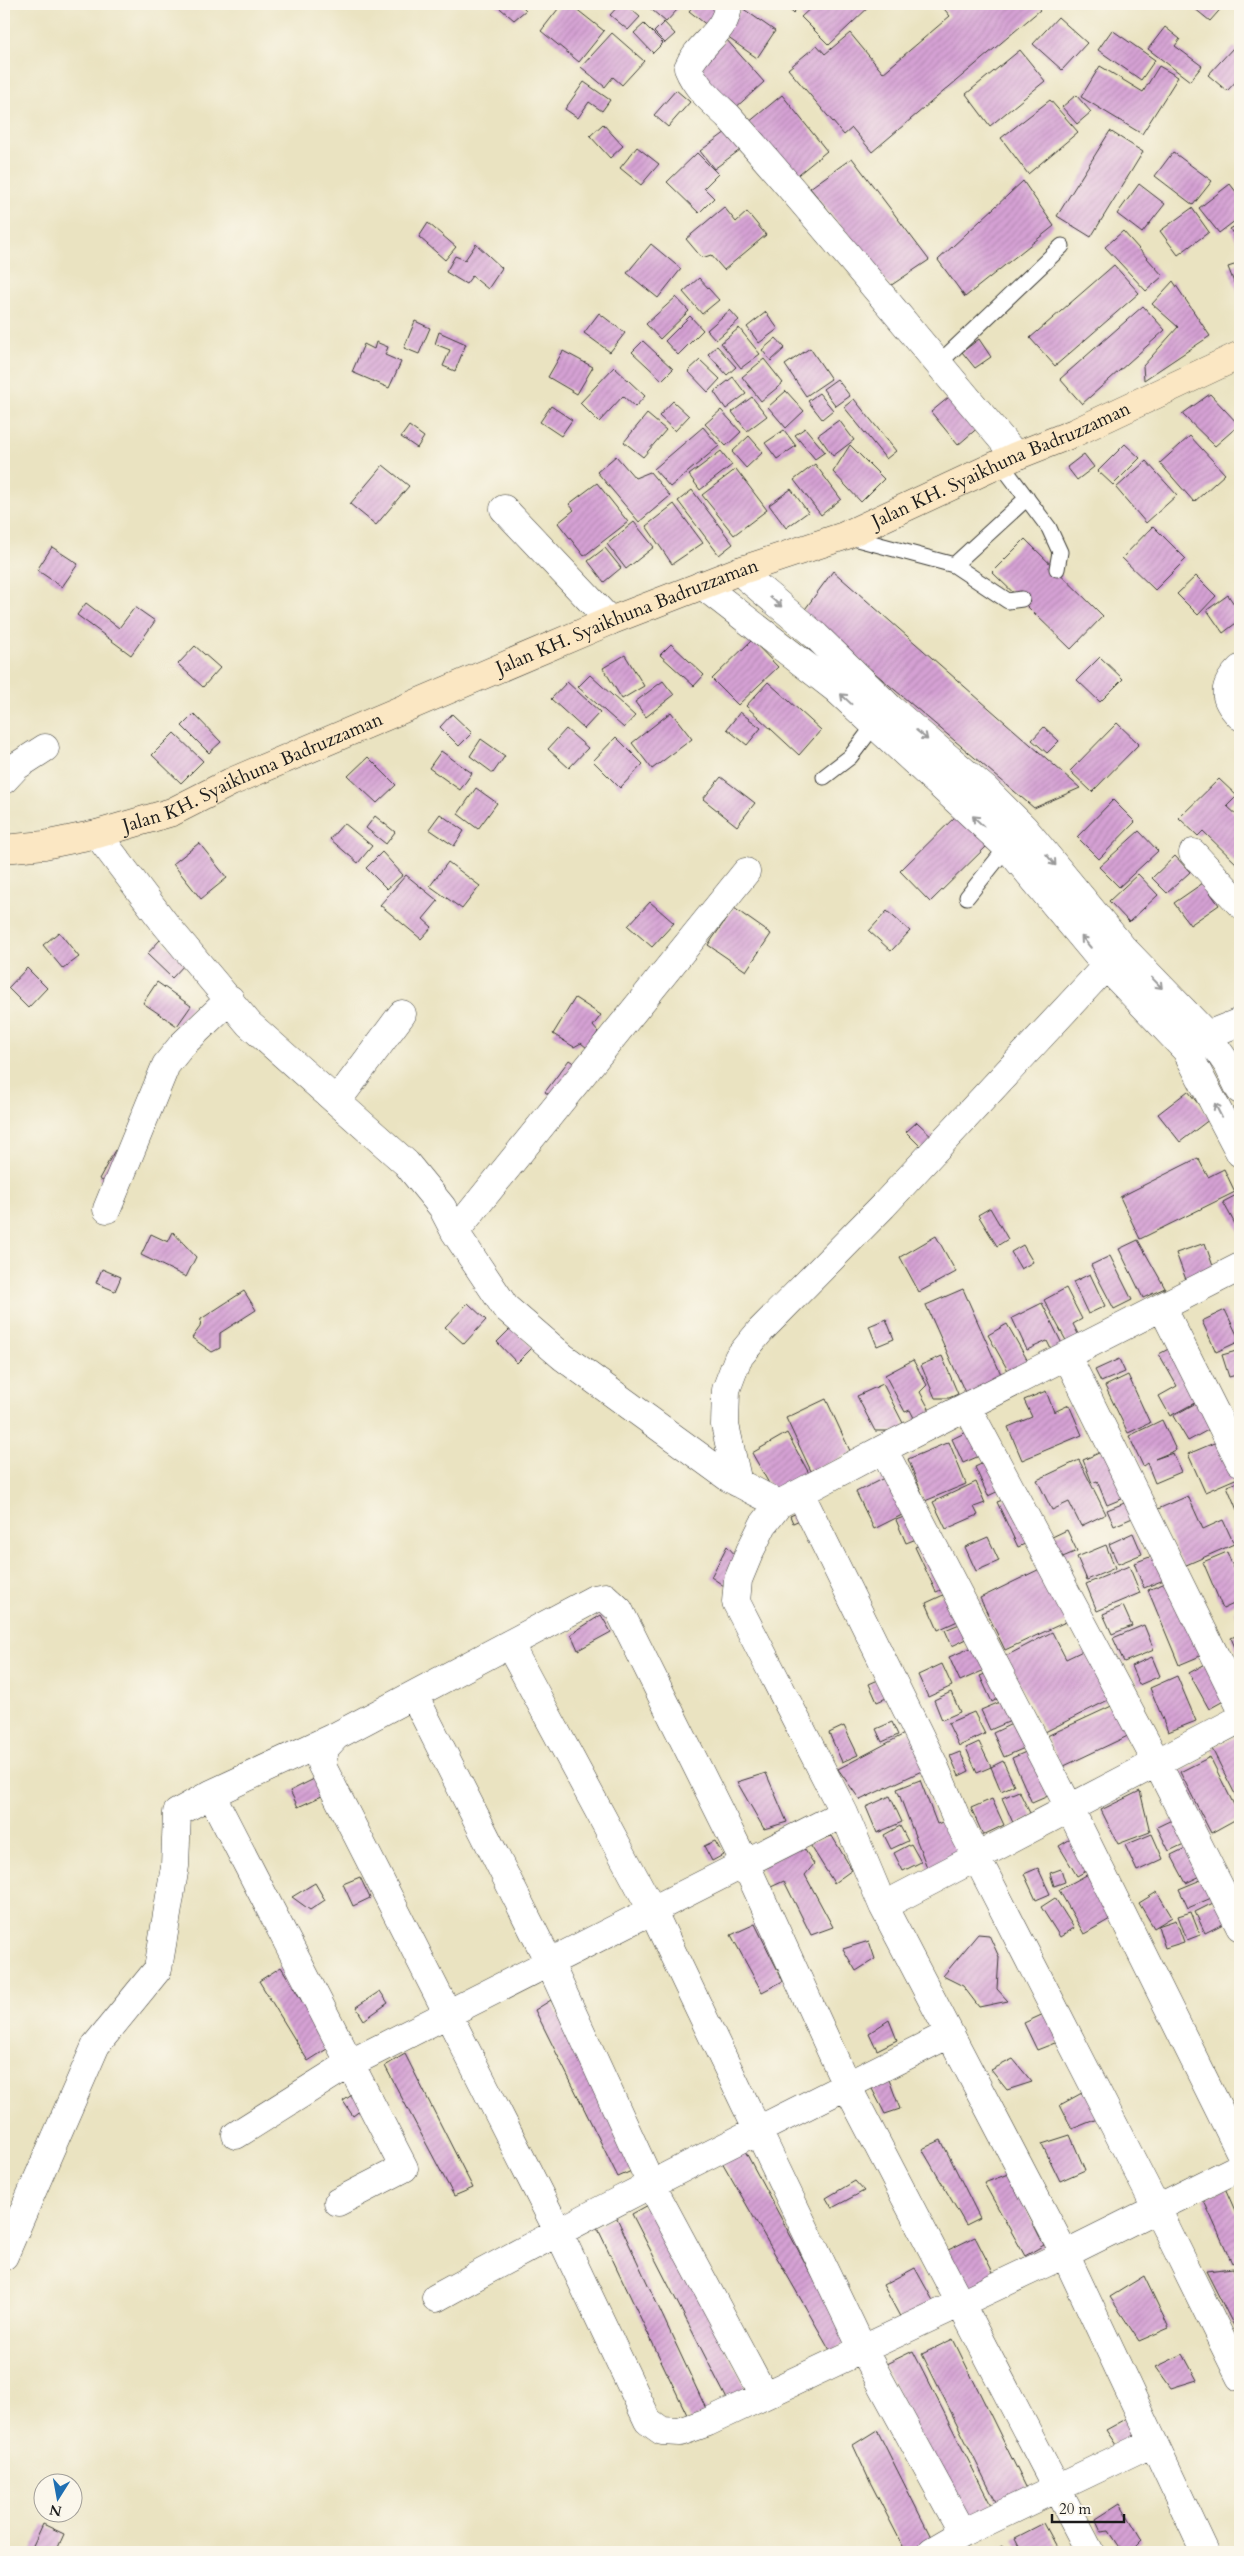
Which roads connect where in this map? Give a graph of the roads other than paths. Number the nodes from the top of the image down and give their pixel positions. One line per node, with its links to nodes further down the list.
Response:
1 (728, 4): 4 (street)
2 (1062, 246): 4 (lane)
3 (1240, 355): 5 (main road, Jalan KH. Syaikhuna Badruzzaman)
4 (938, 364): 5 (street)
5 (1009, 460): 6 (lane); 8 (main road, Jalan KH. Syaikhuna Badruzzaman)
6 (1027, 498): 9 (lane); 10 (lane)
7 (504, 509): 14 (street)
8 (844, 536): 9 (lane); 11 (main road, Jalan KH. Syaikhuna Badruzzaman)
9 (954, 565): 13 (lane)
10 (1057, 569)
11 (739, 571): 12 (main road, Jalan KH. Syaikhuna Badruzzaman); 16 (street, one-way to 16)
12 (702, 585): 14 (main road, Jalan KH. Syaikhuna Badruzzaman); 16 (street, one-way to 12)
13 (1022, 599)
14 (610, 621): 21 (main road, Jalan KH. Syaikhuna Badruzzaman)
15 (1240, 669): 17 (street)
16 (882, 716): 19 (lane); 22 (street)
17 (1240, 716)
18 (45, 748): 20 (street)
19 (824, 777)
20 (4, 780)
21 (97, 834): 23 (main road, Jalan KH. Syaikhuna Badruzzaman); 29 (street)
22 (1015, 838): 26 (lane); 28 (street, one-way to 22); 32 (street, one-way to 32)
23 (4, 849)
24 (1193, 853): 27 (street)
25 (746, 872): 37 (street)
26 (967, 897)
27 (1240, 904)
28 (1106, 966): 32 (street); 44 (street)
29 (230, 999): 34 (street); 36 (street)
30 (402, 1014): 34 (street)
31 (1240, 1022): 32 (street)
32 (1196, 1042): 33 (street); 35 (street, one-way to 32)
33 (1240, 1090)
34 (337, 1101): 37 (street)
35 (1240, 1153)
36 (107, 1210)
37 (455, 1232): 44 (street)
38 (1240, 1267): 39 (street)
39 (1162, 1308): 40 (street); 43 (street)
40 (1067, 1356): 41 (street); 48 (street)
41 (967, 1406): 42 (street); 51 (street)
42 (883, 1449): 45 (street); 53 (street)
43 (1240, 1462)
44 (738, 1483): 45 (street)
45 (790, 1499): 54 (street); 55 (street)
46 (509, 1644): 47 (street); 56 (street); 58 (street)
47 (414, 1695): 50 (street); 60 (street)
48 (1240, 1706)
49 (1240, 1719): 51 (street)
50 (336, 1736): 52 (street); 61 (street)
51 (1157, 1763): 53 (street); 59 (street)
52 (211, 1794): 63 (street); 74 (street)
53 (1070, 1808): 55 (street); 67 (street)
54 (844, 1813): 56 (street); 57 (street)
55 (977, 1856): 57 (street); 71 (street)
56 (745, 1863): 58 (street); 64 (street)
57 (883, 1906): 62 (street)
58 (652, 1910): 60 (street); 65 (street)
59 (1240, 1927)
60 (549, 1962): 61 (street); 69 (street)
61 (446, 2014): 63 (street); 72 (street)
62 (949, 2034): 64 (street); 73 (street)
63 (350, 2064): 66 (street); 70 (street)
64 (847, 2086): 65 (street); 76 (street)
65 (757, 2132): 69 (street); 77 (street)
66 (236, 2135)
67 (1240, 2152)
68 (1240, 2167): 71 (street)
69 (652, 2186): 72 (street); 79 (street)
70 (338, 2202)
71 (1157, 2209): 73 (street); 78 (street)
72 (558, 2231): 75 (street); 79 (street)
73 (1065, 2254): 76 (street); 80 (street)
74 (4, 2256)
75 (436, 2298)
76 (961, 2302): 77 (street); 81 (street)
77 (862, 2348): 79 (street); 82 (street)
78 (1240, 2377)
79 (764, 2395)
80 (1153, 2442): 81 (street); 85 (street)
81 (1056, 2488): 82 (street); 84 (street)
82 (963, 2533): 83 (street)
83 (932, 2551)
84 (1090, 2552)
85 (1205, 2552)

